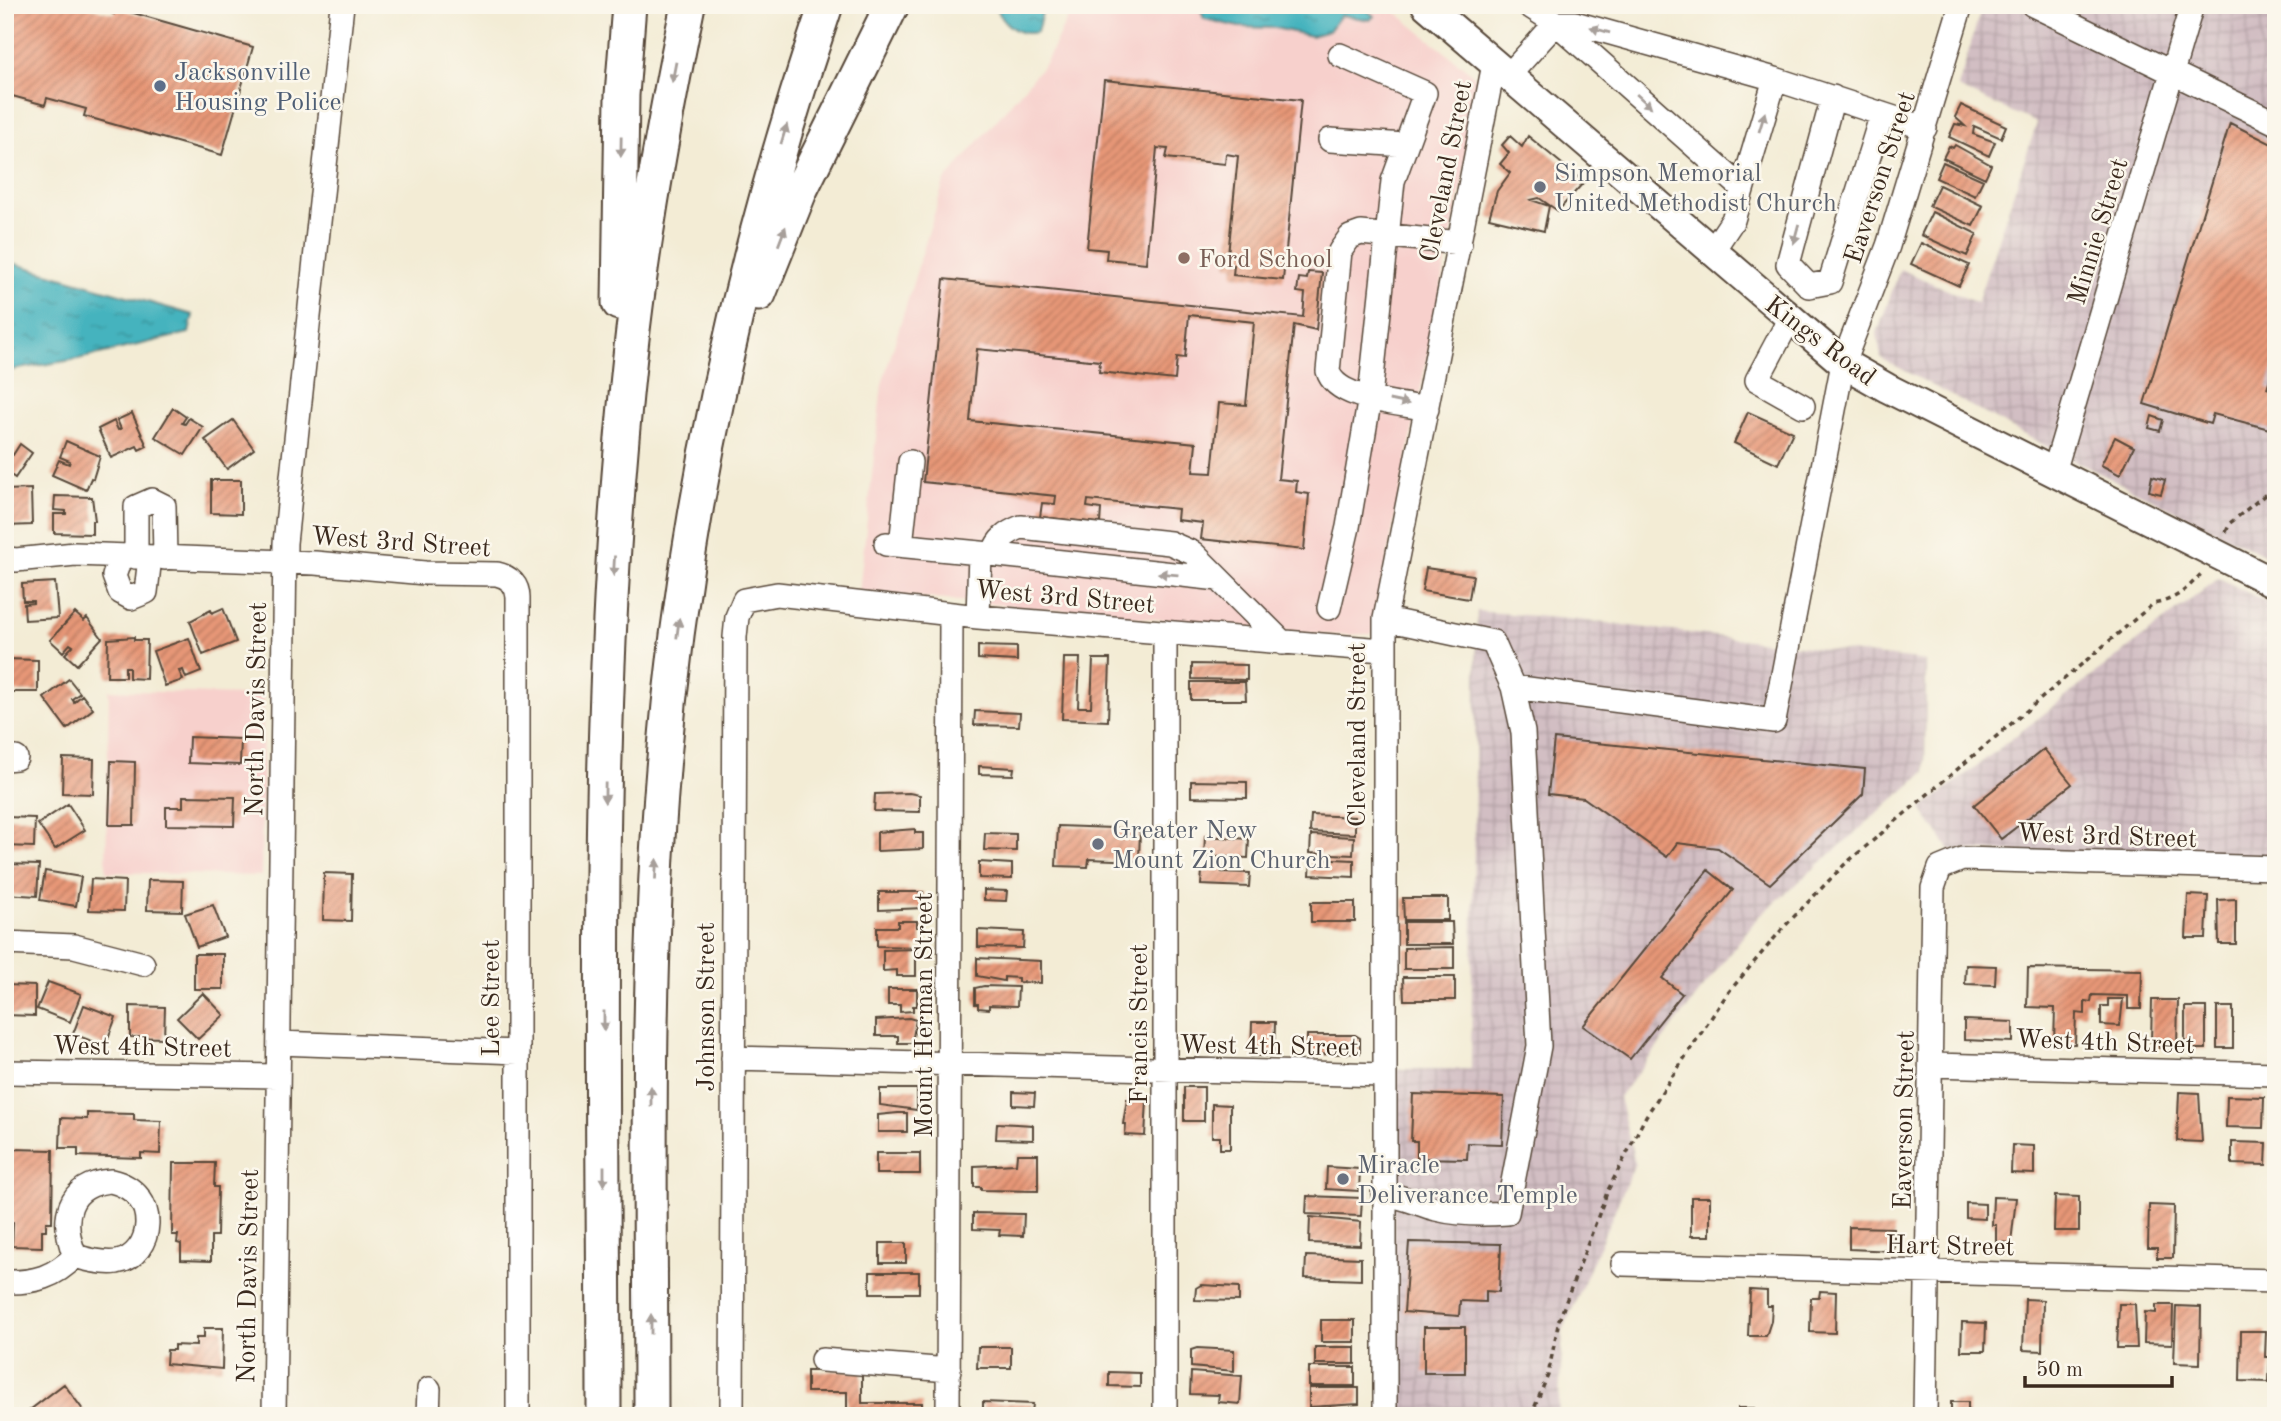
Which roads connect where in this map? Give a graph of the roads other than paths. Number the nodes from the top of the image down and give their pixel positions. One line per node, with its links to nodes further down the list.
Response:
1 (342, 5): 37 (street, North Davis Street)
2 (629, 5): 34 (highway, one-way to 34)
3 (688, 5): 34 (highway, one-way to 34)
4 (826, 5): 31 (highway, one-way to 4)
5 (892, 5): 31 (highway, one-way to 5)
6 (1426, 5): 13 (main road, Kings Road)
7 (1528, 5): 11 (street)
8 (1961, 5): 19 (street, Eaverson Street)
9 (2034, 5): 14 (street)
10 (2192, 5): 14 (street, Minnie Street)
11 (1556, 23): 13 (street); 15 (street, one-way to 11); 22 (street, one-way to 22)
12 (1340, 55): 21 (street)
13 (1501, 70): 24 (street, Cleveland Street); 25 (main road, Kings Road)
14 (2171, 72): 18 (street); 33 (street, Minnie Street)
15 (1775, 79): 16 (street); 22 (street, one-way to 15)
16 (1833, 97): 17 (street); 17 (street, one-way to 17)
17 (1882, 114): 19 (street)
18 (2276, 123)
19 (1925, 128): 27 (street, Eaverson Street)
20 (1329, 141): 21 (street)
21 (1405, 145): 23 (street)
22 (1742, 188): 25 (street)
23 (1388, 234): 24 (street); 28 (street); 28 (street)
24 (1460, 243): 30 (street, Cleveland Street)
25 (1711, 253): 26 (main road, Kings Road)
26 (1790, 320): 27 (main road, Kings Road); 29 (street)
27 (1843, 363): 33 (main road, Kings Road); 49 (street, Eaverson Street)
28 (1370, 397): 30 (street, one-way to 30); 42 (street)
29 (1803, 405)
30 (1427, 408): 45 (street, Cleveland Street)
31 (713, 414): 74 (highway, one-way to 31)
32 (910, 462): 35 (street)
33 (2054, 472): 40 (main road, Kings Road)
34 (618, 498): 73 (highway, one-way to 73)
35 (987, 554): 38 (street, one-way to 35); 38 (street); 44 (street)
36 (5, 558): 37 (street, West 3rd Street)
37 (285, 562): 39 (street, West 3rd Street); 54 (street, North Davis Street)
38 (1219, 579): 47 (street)
39 (512, 581): 55 (street, Lee Street)
40 (2276, 584)
41 (744, 600): 43 (street, West 3rd Street); 56 (street, Johnson Street)
42 (1329, 608)
43 (951, 614): 44 (street, West 3rd Street); 57 (street, Mount Herman Street)
44 (978, 617): 46 (street, West 3rd Street)
45 (1384, 619): 48 (street, Cleveland Street); 49 (street)
46 (1165, 632): 47 (street, West 3rd Street); 59 (street, Francis Street)
47 (1283, 643): 48 (street, West 3rd Street)
48 (1383, 650): 62 (street, Cleveland Street)
49 (1513, 687): 64 (street)
50 (1940, 868): 51 (street, West 3rd Street); 58 (street, Eaverson Street)
51 (2276, 868)
52 (5, 943): 53 (street)
53 (143, 964)
54 (279, 1043): 55 (street); 63 (street, North Davis Street)
55 (518, 1052): 77 (street, Lee Street)
56 (733, 1058): 57 (street, West 4th Street); 78 (street, Johnson Street)
57 (952, 1063): 59 (street, West 4th Street); 71 (street, Mount Herman Street)
58 (1933, 1065): 61 (street, West 4th Street); 67 (street, Eaverson Street)
59 (1166, 1070): 62 (street, West 4th Street); 80 (street, Francis Street)
60 (5, 1072): 63 (street, West 4th Street)
61 (2276, 1074)
62 (1384, 1075): 64 (street, Cleveland Street)
63 (278, 1076): 75 (street, North Davis Street)
64 (1384, 1194): 81 (street, Cleveland Street)
65 (75, 1256): 69 (street)
66 (1623, 1264): 67 (street, Hart Street)
67 (1927, 1272): 68 (street, Hart Street); 82 (street, Eaverson Street)
68 (2276, 1281)
69 (5, 1282)
70 (822, 1360): 71 (street)
71 (949, 1370): 79 (street, Mount Herman Street)
72 (429, 1389): 76 (street)
73 (604, 1403)
74 (651, 1404)
75 (274, 1416)
76 (428, 1416)
77 (518, 1416)
78 (732, 1416)
79 (948, 1416)
80 (1166, 1416)
81 (1385, 1416)
82 (1925, 1416)

